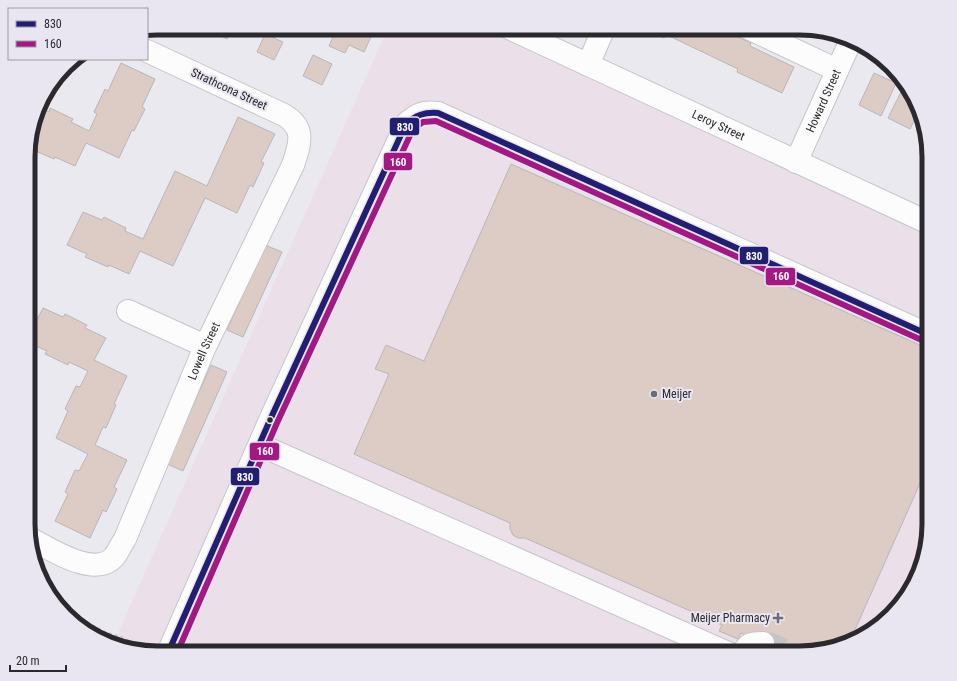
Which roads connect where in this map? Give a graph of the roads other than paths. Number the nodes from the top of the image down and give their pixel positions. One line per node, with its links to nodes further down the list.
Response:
1 (524, 35): 6 (street, Leroy Street)
2 (601, 35): 6 (street)
3 (763, 35): 7 (street)
4 (848, 45): 7 (street, Howard Street)
5 (148, 51): 8 (street, Strathcona Street)
6 (588, 65): 9 (street, Leroy Street)
7 (837, 70): 9 (street, Howard Street)
8 (300, 138): 13 (street, Lowell Street)
9 (796, 162): 10 (street, Leroy Street)
10 (922, 220)
11 (128, 311): 13 (street)
12 (922, 332): 14 (street)
13 (205, 346): 15 (street, Lowell Street)
14 (260, 446): 17 (street); 18 (street)
15 (36, 541)
16 (763, 643): 19 (street)
17 (171, 646)
18 (712, 646)
19 (748, 646)

